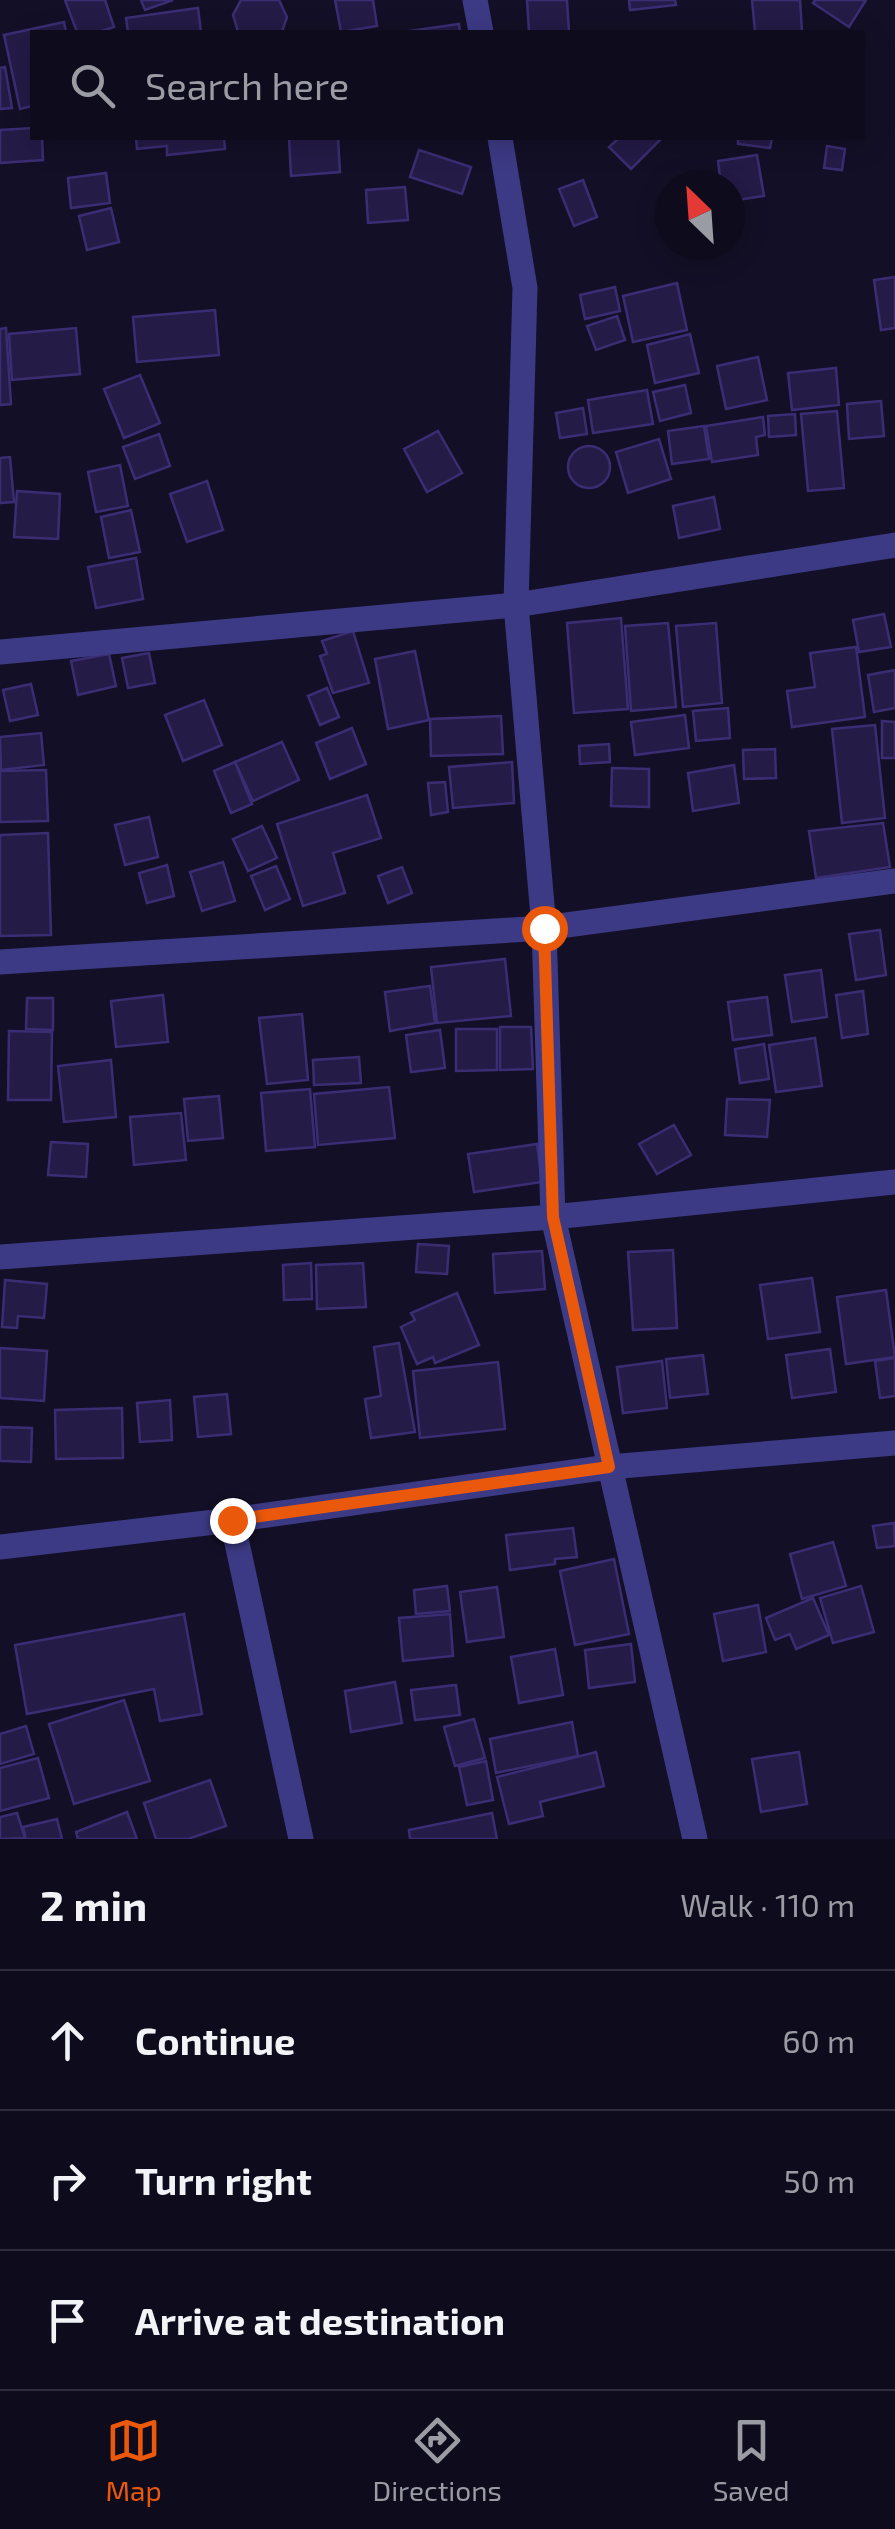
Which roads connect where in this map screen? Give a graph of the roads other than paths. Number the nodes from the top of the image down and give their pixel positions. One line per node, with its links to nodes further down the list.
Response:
1 (476, 0): 2 (street)
2 (481, 30)
3 (500, 140): 5 (street)
4 (895, 545): 5 (street)
5 (516, 605): 6 (street); 8 (street)
6 (0, 652)
7 (895, 880): 8 (street)
8 (544, 928): 9 (street); 11 (street)
9 (0, 962)
10 (895, 1182): 11 (street)
11 (553, 1217): 12 (street); 14 (street)
12 (0, 1257)
13 (895, 1443): 14 (street)
14 (609, 1467): 15 (street); 18 (street)
15 (232, 1520): 16 (street); 17 (street)
16 (0, 1547)
17 (301, 1839)
18 (695, 1839)

